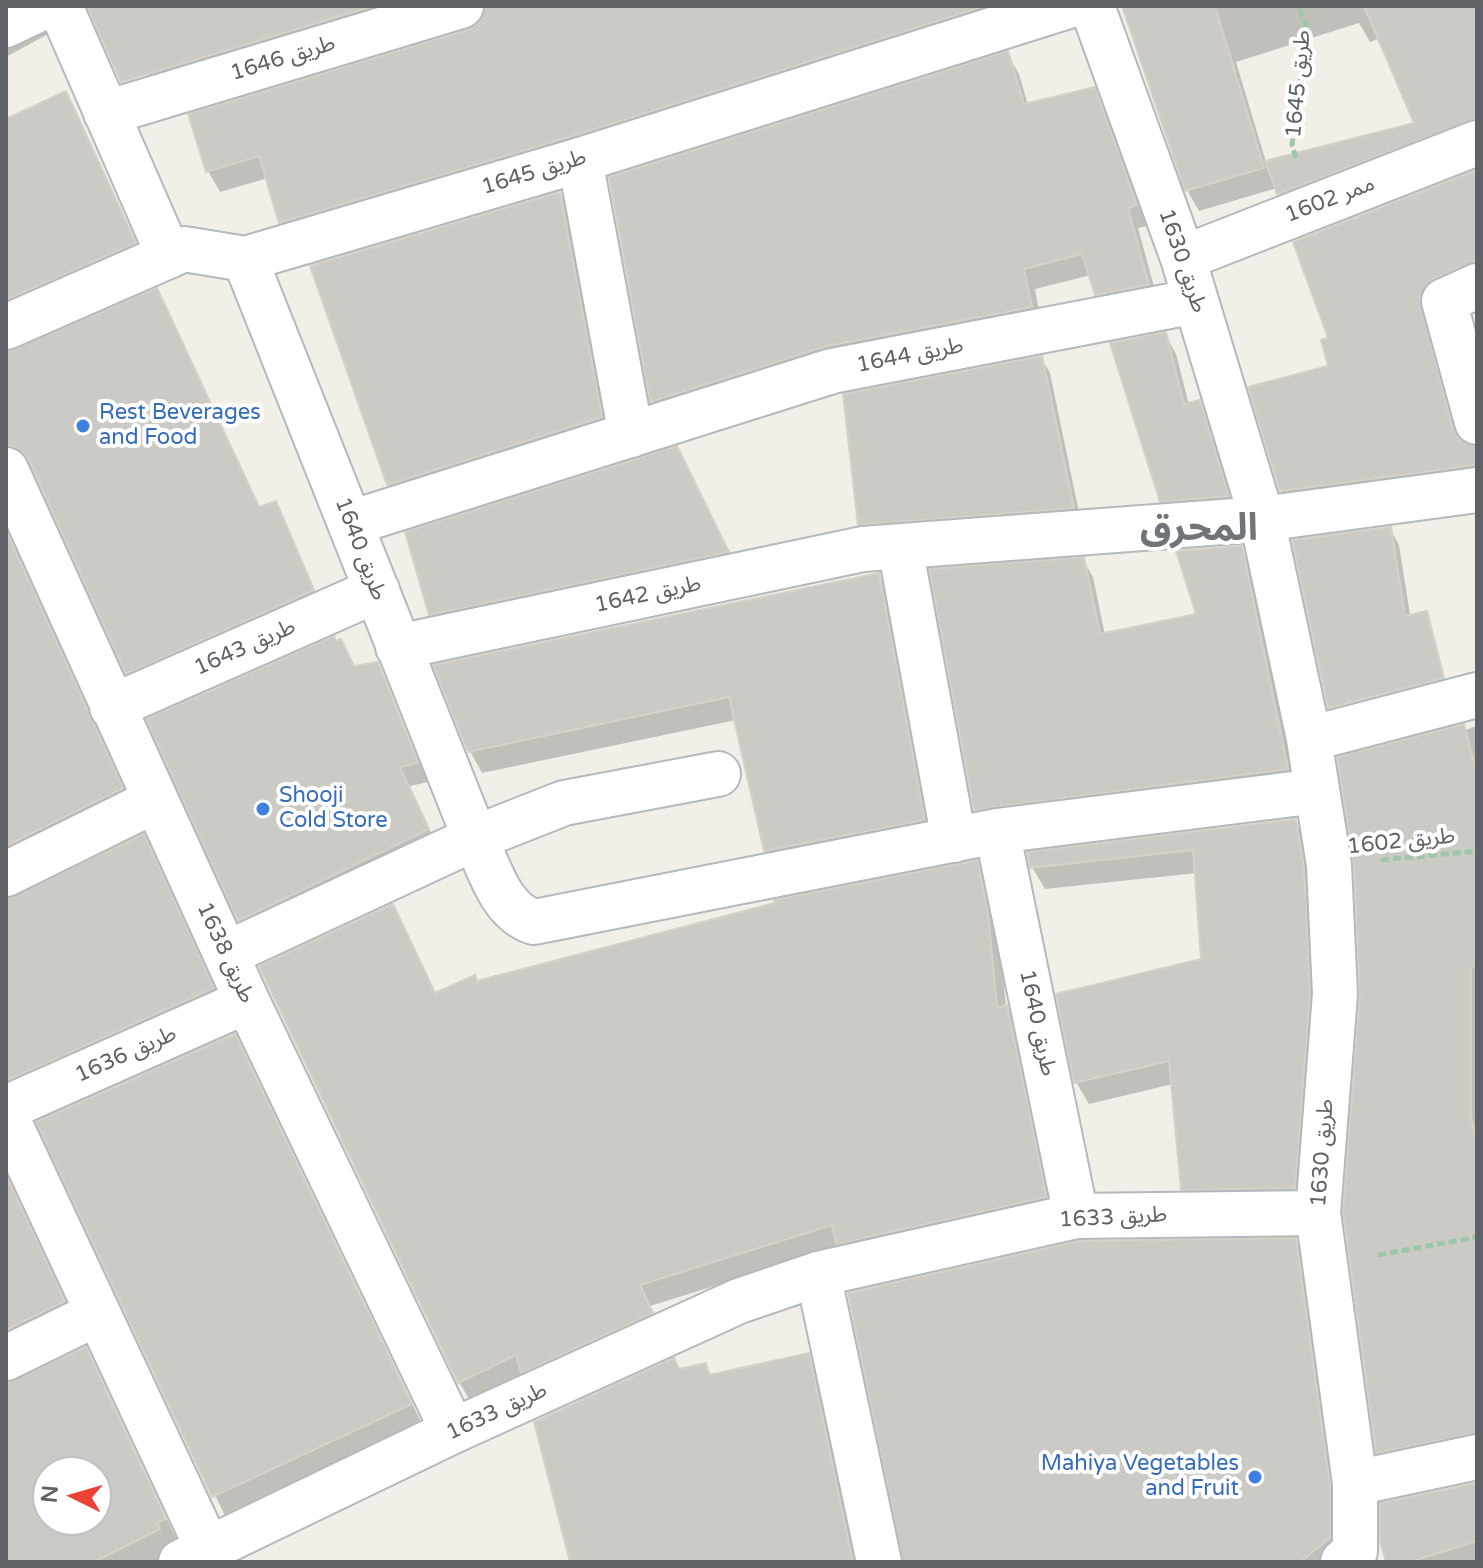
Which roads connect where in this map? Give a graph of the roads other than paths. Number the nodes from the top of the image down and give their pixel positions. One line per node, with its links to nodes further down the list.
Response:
1 (46, 6): 6 (street)
2 (60, 6): 7 (street)
3 (461, 6): 7 (street, طريق 1646)
4 (1068, 6): 9 (street, طريق 1645)
5 (1092, 6): 11 (street, طريق 1630)
6 (6, 25)
7 (106, 113): 10 (street)
8 (1477, 143): 11 (street, ممر 1602)
9 (580, 160): 12 (street, طريق 1645); 17 (street)
10 (169, 256): 12 (street, طريق 1645); 15 (street, طريق 1645)
11 (1183, 258): 14 (street, طريق 1630)
12 (245, 259): 21 (street, طريق 1640)
13 (1477, 286): 16 (street)
14 (1196, 301): 17 (street, طريق 1644); 20 (street, طريق 1630)
15 (6, 327)
16 (1477, 422)
17 (631, 435): 21 (street, طريق 1644)
18 (6, 470): 26 (street, طريق 1638)
19 (1477, 490): 20 (street)
20 (1262, 519): 22 (street, طريق 1642); 27 (street, طريق 1630)
21 (351, 523): 23 (street, طريق 1640)
22 (900, 547): 24 (street, طريق 1642); 33 (street)
23 (377, 590): 24 (street, طريق 1640); 26 (street, طريق 1643)
24 (398, 647): 32 (street, طريق 1640)
25 (1477, 695): 27 (street)
26 (112, 707): 30 (street, طريق 1638)
27 (1309, 739): 29 (street, طريق 1630)
28 (718, 774): 32 (street)
29 (1317, 791): 31 (street, طريق 1640); 39 (street, طريق 1630)
30 (154, 801): 34 (street); 35 (street, طريق 1638)
31 (997, 831): 33 (street, طريق 1640); 40 (street, طريق 1640)
32 (475, 838): 33 (street, طريق 1640); 35 (street)
33 (954, 840)
34 (6, 874)
35 (226, 954): 36 (street, طريق 1638)
36 (247, 1001): 37 (street, طريق 1636); 44 (street, طريق 1638)
37 (6, 1108)
38 (6, 1116): 42 (street)
39 (1318, 1213): 40 (street, طريق 1633); 46 (street, طريق 1630)
40 (1076, 1216): 41 (street, طريق 1633)
41 (818, 1274): 44 (street, طريق 1633); 48 (street)
42 (98, 1313): 43 (street); 47 (street)
43 (6, 1358)
44 (453, 1431): 47 (street, طريق 1633)
45 (1477, 1457): 46 (street)
46 (1355, 1483): 49 (street, طريق 1630)
47 (194, 1555)
48 (879, 1562)
49 (1343, 1562)

